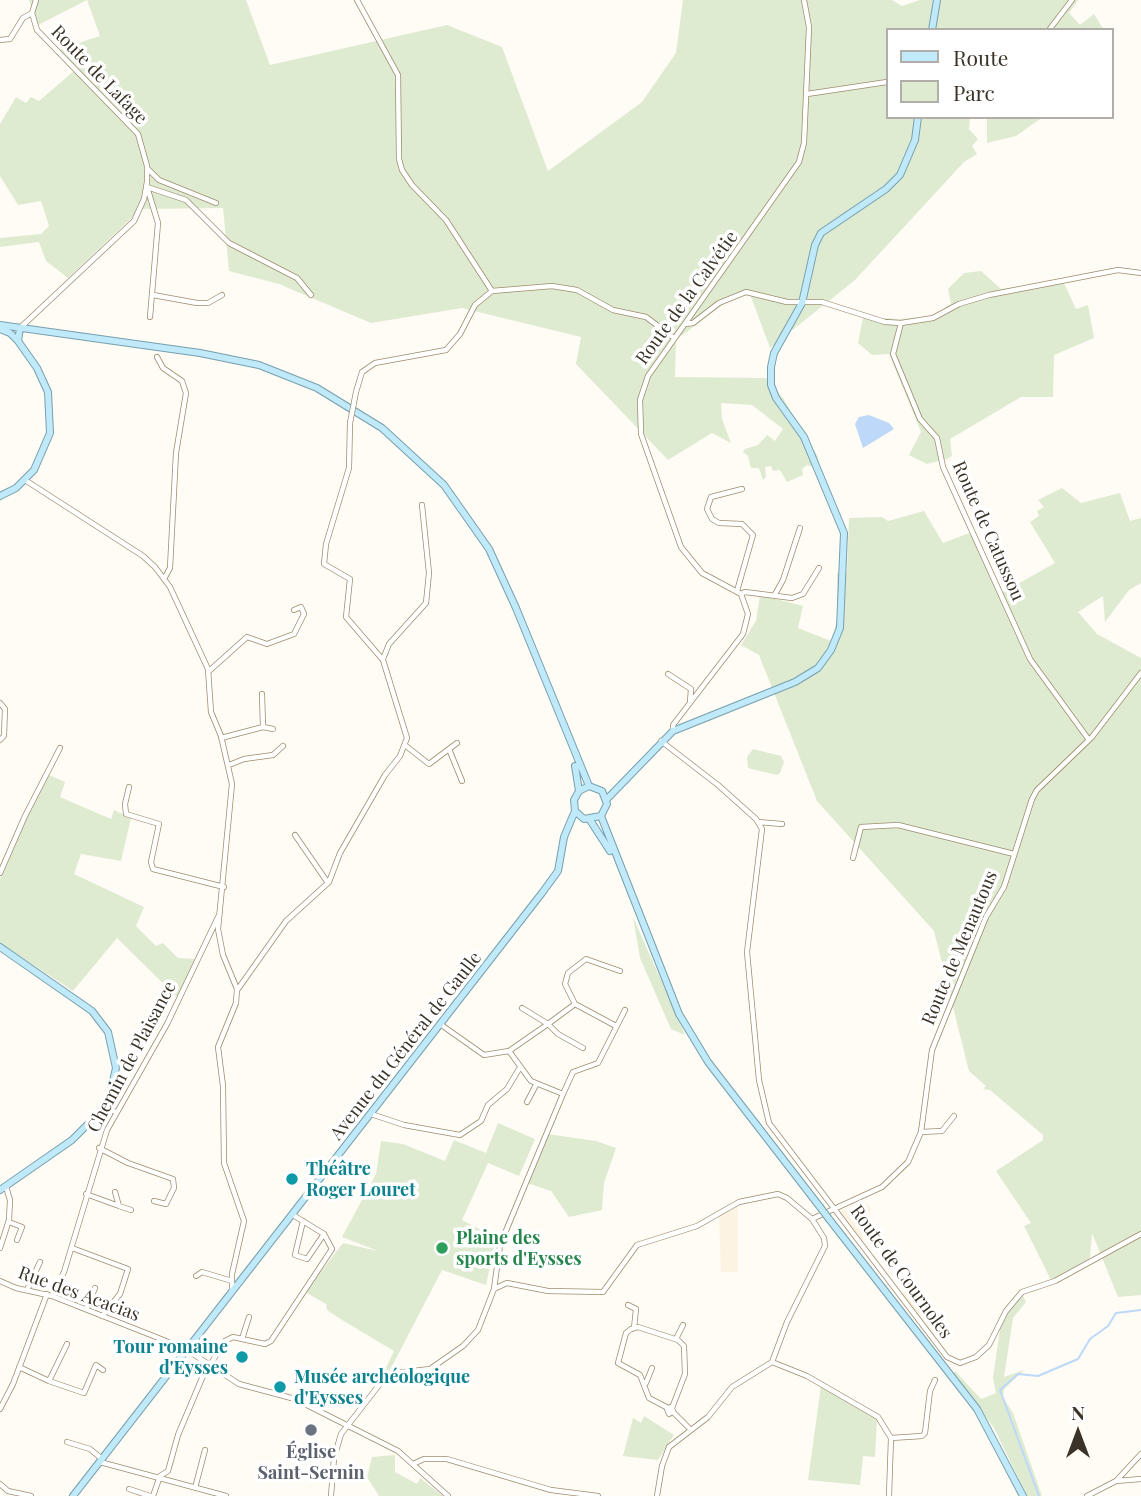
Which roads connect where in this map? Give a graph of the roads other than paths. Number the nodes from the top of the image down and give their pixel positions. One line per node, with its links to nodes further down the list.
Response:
1 (36, 0): 6 (street)
2 (357, 0): 17 (street)
3 (804, 0): 11 (street, Route de la Calvétie)
4 (937, 0): 7 (main road)
5 (1072, 0): 8 (street)
6 (32, 13): 9 (street); 13 (street, Route de Lafage)
7 (932, 28)
8 (1051, 28)
9 (0, 40)
10 (886, 82): 11 (street)
11 (807, 94): 24 (street, Route de la Calvétie)
12 (918, 119): 21 (main road)
13 (147, 168): 14 (street, Route de Lafage); 15 (street)
14 (146, 187): 18 (street); 20 (street); 26 (street, Route de Lafage)
15 (216, 203)
16 (1141, 273): 23 (street)
17 (492, 291): 27 (street); 40 (street, bridge)
18 (153, 295): 19 (street); 22 (street)
19 (222, 295)
20 (312, 295)
21 (802, 303): 23 (street); 24 (street); 49 (main road)
22 (150, 317)
23 (901, 323): 52 (street, Route de Catussou)
24 (685, 324): 27 (street, Route de la Calvétie)
25 (0, 327): 26 (main road); 28 (main road)
26 (23, 328): 28 (main road); 59 (main road)
27 (674, 338): 37 (street, Route de la Calvétie)
28 (20, 345): 30 (main road)
29 (157, 357): 36 (street)
30 (25, 480): 32 (main road); 36 (street)
31 (742, 489): 37 (street)
32 (0, 496)
33 (422, 505): 40 (street)
34 (800, 528): 38 (street)
35 (819, 568): 38 (street)
36 (164, 579): 41 (street)
37 (739, 593): 38 (street); 46 (street)
38 (774, 596)
39 (294, 610): 41 (street)
40 (383, 660): 55 (street)
41 (208, 673): 50 (street)
42 (1141, 673): 52 (street, Route de Menautous)
43 (668, 674): 46 (street)
44 (262, 694): 47 (street)
45 (0, 703): 51 (street)
46 (690, 703): 49 (street)
47 (263, 727): 48 (street); 50 (street)
48 (273, 729)
49 (673, 731): 53 (main road)
50 (221, 738): 60 (street)
51 (0, 740)
52 (1089, 740): 75 (street, Route de Menautous)
53 (661, 741): 61 (main road); 71 (street)
54 (457, 743): 58 (street)
55 (405, 745): 58 (street); 79 (street)
56 (283, 746): 60 (street)
57 (60, 748): 78 (street)
58 (449, 749): 62 (street)
59 (572, 750): 63 (main road); 66 (main road)
60 (229, 765): 80 (street)
61 (639, 767): 65 (main road); 67 (main road)
62 (462, 781)
63 (589, 786): 65 (main road); 66 (main road)
64 (129, 787): 80 (street)
65 (598, 788): 67 (main road)
66 (579, 791): 68 (main road)
67 (607, 799): 69 (main road)
68 (575, 811): 70 (main road); 74 (main road, Avenue du Général de Gaulle)
69 (601, 816): 70 (main road); 77 (main road)
70 (587, 819): 74 (main road); 77 (main road)
71 (758, 822): 72 (street); 110 (street)
72 (782, 824)
73 (295, 835): 79 (street)
74 (564, 838): 89 (main road, Avenue du Général de Gaulle)
75 (1014, 854): 76 (street); 103 (street, Route de Menautous)
76 (853, 858)
77 (620, 870): 174 (main road, bridge)
78 (0, 873)
79 (328, 884): 84 (street)
80 (224, 887): 81 (street)
81 (219, 914): 84 (street); 100 (street, Chemin de Plaisance)
82 (0, 947): 99 (main road)
83 (620, 971): 85 (street)
84 (237, 989): 123 (street)
85 (575, 1004): 90 (street); 91 (street)
86 (522, 1008): 88 (street)
87 (625, 1010): 91 (street)
88 (540, 1019): 90 (street); 92 (street)
89 (440, 1024): 94 (street); 101 (main road, Avenue du Général de Gaulle)
90 (548, 1024): 92 (street); 93 (street)
91 (616, 1026): 97 (street)
92 (540, 1029): 94 (street)
93 (583, 1048)
94 (509, 1051): 95 (street)
95 (519, 1069): 96 (street); 101 (street)
96 (536, 1085): 97 (street); 98 (street)
97 (563, 1094): 126 (street)
98 (527, 1102)
99 (103, 1107): 100 (street); 105 (main road)
100 (116, 1112): 104 (street, Chemin de Plaisance)
101 (371, 1114): 112 (main road, Avenue du Général de Gaulle)
102 (954, 1116): 103 (street)
103 (921, 1132): 110 (street, Route de Menautous)
104 (99, 1148): 107 (street, Chemin de Plaisance); 108 (street)
105 (3, 1189): 115 (street)
106 (115, 1192): 109 (street)
107 (86, 1194): 109 (street); 120 (street, Chemin de Plaisance)
108 (154, 1201)
109 (119, 1206): 111 (street)
110 (837, 1209): 113 (street, Route de Menautous); 117 (street, Route de Cournoles)
111 (131, 1210)
112 (293, 1215): 114 (street); 128 (main road, Avenue du Général de Gaulle)
113 (812, 1219): 126 (street); 140 (street)
114 (303, 1221): 116 (street); 116 (street)
115 (9, 1222): 118 (street); 119 (street)
116 (324, 1234): 136 (street)
117 (1141, 1234)
118 (17, 1240)
119 (0, 1248)
120 (72, 1248): 129 (street, Chemin de Plaisance); 132 (street)
121 (40, 1262): 127 (street)
122 (196, 1276): 123 (street)
123 (232, 1280): 128 (street)
124 (1, 1283): 127 (street, Rue des Acacias)
125 (95, 1288): 131 (street)
126 (494, 1289): 150 (street)
127 (27, 1290): 129 (street, Rue des Acacias)
128 (233, 1293): 139 (main road, Avenue du Général de Gaulle)
129 (49, 1295): 131 (street, Rue des Acacias); 142 (street, Chemin de Plaisance)
130 (628, 1305): 135 (street)
131 (86, 1310): 132 (street, Rue des Acacias)
132 (102, 1315): 139 (street, Rue des Acacias)
133 (249, 1317): 136 (street)
134 (683, 1325): 137 (street)
135 (634, 1328): 137 (street); 147 (street)
136 (242, 1339): 141 (street)
137 (676, 1339): 149 (street)
138 (67, 1344): 146 (street)
139 (187, 1350): 141 (street, Rue des Acacias); 156 (main road, Avenue du Général de Gaulle)
140 (772, 1362): 151 (street); 152 (street)
141 (209, 1365): 150 (street, Rue des Acacias); 158 (street)
142 (19, 1367): 146 (street); 148 (street, Chemin de Plaisance)
143 (652, 1368): 147 (street)
144 (103, 1370): 146 (street)
145 (935, 1380): 152 (street)
146 (49, 1381)
147 (646, 1383): 149 (street)
148 (0, 1408)
149 (671, 1410): 151 (street)
150 (347, 1425): 157 (street, Rue des Acacias); 169 (street)
151 (690, 1429): 172 (street)
152 (891, 1438): 173 (street)
153 (67, 1442): 156 (street)
154 (205, 1450): 162 (street)
155 (1141, 1454): 160 (street)
156 (101, 1461): 158 (street); 166 (main road, Avenue du Général de Gaulle)
157 (412, 1465): 170 (street, Rue des Acacias); 171 (street)
158 (159, 1479): 162 (street); 167 (street)
159 (1141, 1479): 160 (street)
160 (1116, 1481): 175 (street)
161 (3, 1486): 164 (street); 165 (street)
162 (195, 1488): 168 (street)
163 (129, 1489): 167 (street)
164 (2, 1496)
165 (31, 1496)
166 (73, 1496)
167 (151, 1496)
168 (223, 1496)
169 (331, 1496)
170 (448, 1496)
171 (598, 1496)
172 (657, 1496)
173 (889, 1496)
174 (1023, 1496)
175 (1088, 1496)

